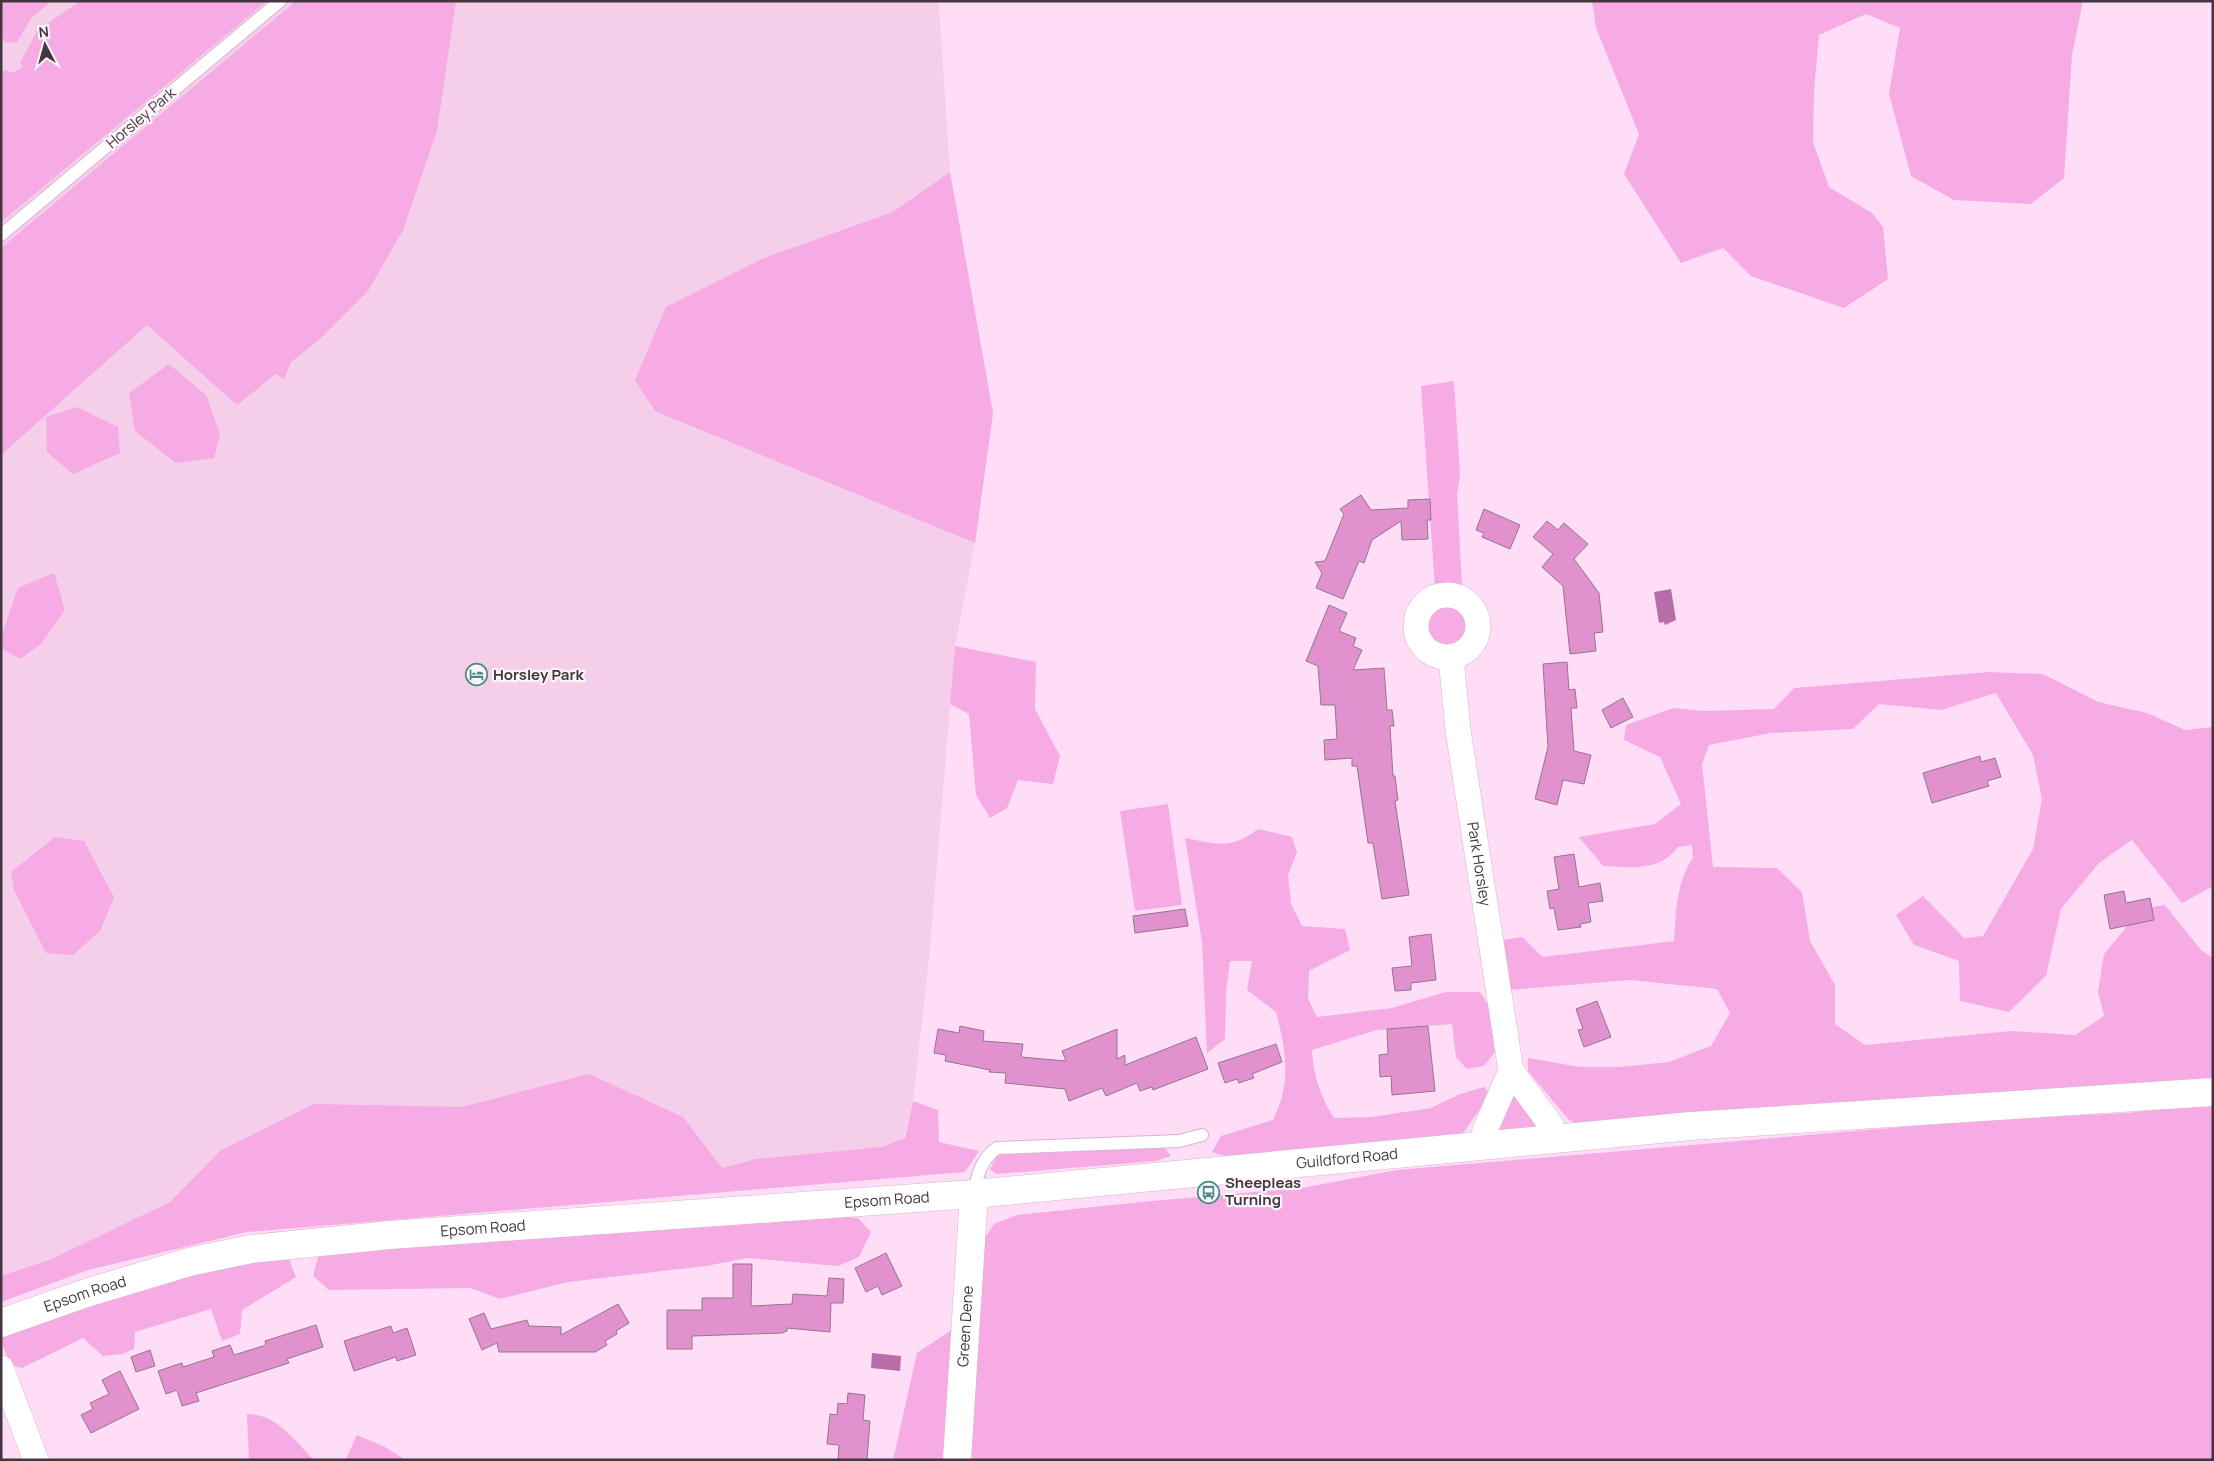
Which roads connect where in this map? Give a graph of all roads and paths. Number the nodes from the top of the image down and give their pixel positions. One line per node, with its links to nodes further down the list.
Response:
1 (280, 1): 2 (lane, Horsley Park)
2 (1, 235)
3 (1451, 657): 4 (street, Park Horsley)
4 (1512, 1071): 7 (street, Park Horsley); 8 (street)
5 (2213, 1092): 7 (main road, Guildford Road)
6 (1202, 1135): 9 (lane)
7 (1556, 1140): 8 (main road, Guildford Road)
8 (1482, 1146): 9 (main road, Guildford Road)
9 (974, 1194): 10 (main road, Epsom Road); 13 (main road, Green Dene)
10 (1, 1324)
11 (1, 1368): 12 (street)
12 (36, 1460)
13 (957, 1460)

